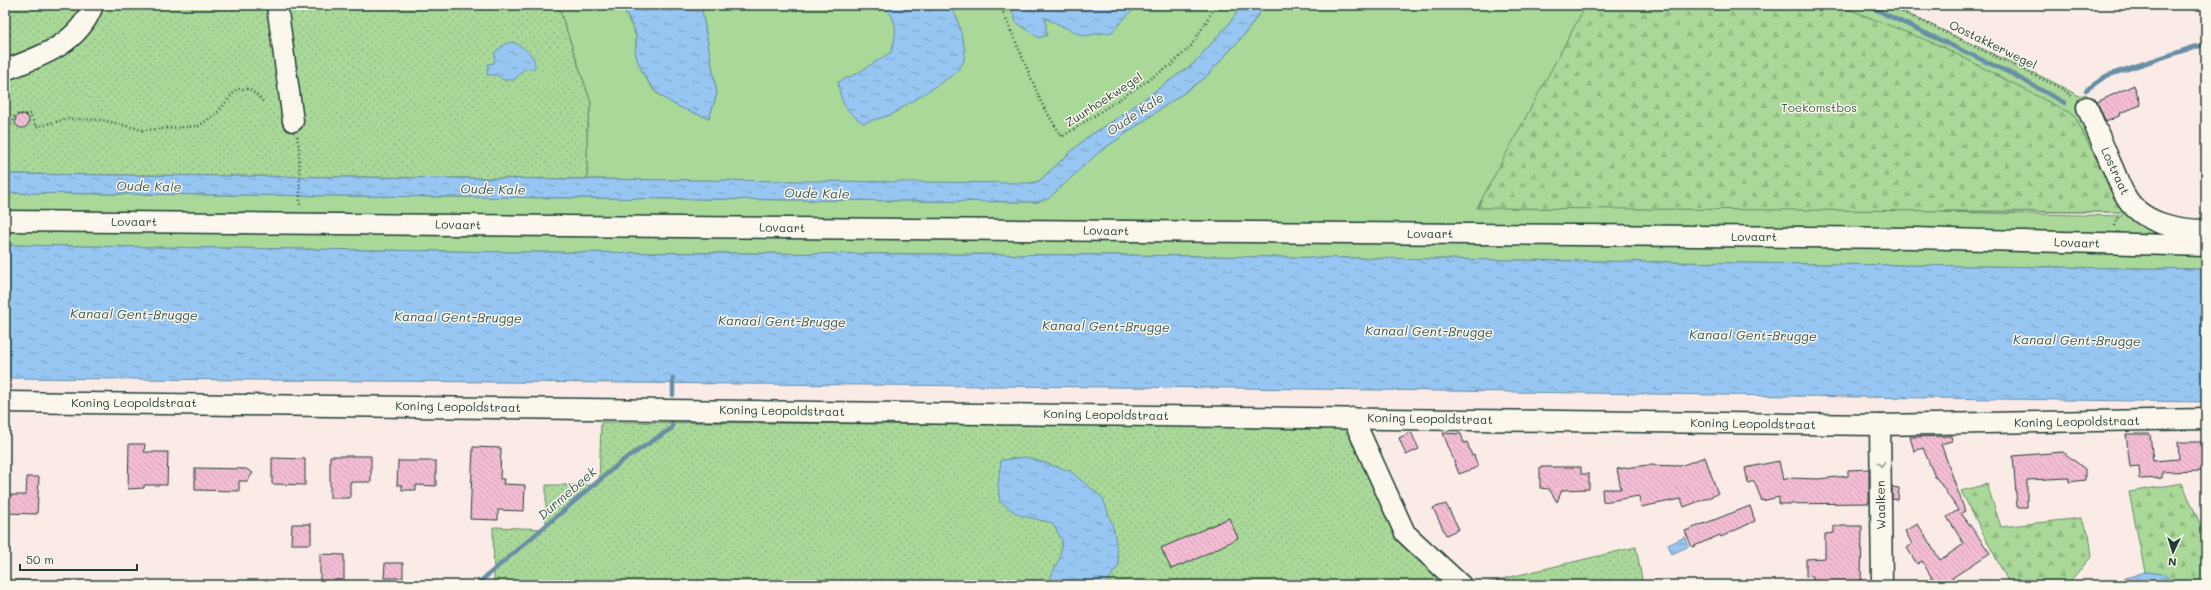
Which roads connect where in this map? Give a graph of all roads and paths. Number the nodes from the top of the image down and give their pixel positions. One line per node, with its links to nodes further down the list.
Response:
1 (93, 5): 6 (street)
2 (277, 5): 9 (street)
3 (1000, 5): 4 (path, Zuurhoekwegel)
4 (1220, 5)
5 (1888, 5): 8 (path, Oostakkerwegel)
6 (5, 70)
7 (263, 101): 10 (path)
8 (2087, 107): 11 (street, Lostraat)
9 (293, 121): 12 (path)
10 (5, 126)
11 (2125, 196): 14 (street, Lostraat); 15 (path)
12 (300, 198)
13 (5, 221): 15 (street, Lovaart)
14 (2206, 230)
15 (2108, 244): 16 (street, Lovaart)
16 (2206, 246)
17 (5, 402): 18 (street, Koning Leopoldstraat)
18 (1353, 418): 20 (street, Koning Leopoldstraat); 21 (street)
19 (2206, 420): 20 (street, Koning Leopoldstraat)
20 (1880, 426): 22 (street, Waalken, one-way to 22)
21 (1461, 585)
22 (1882, 585)

